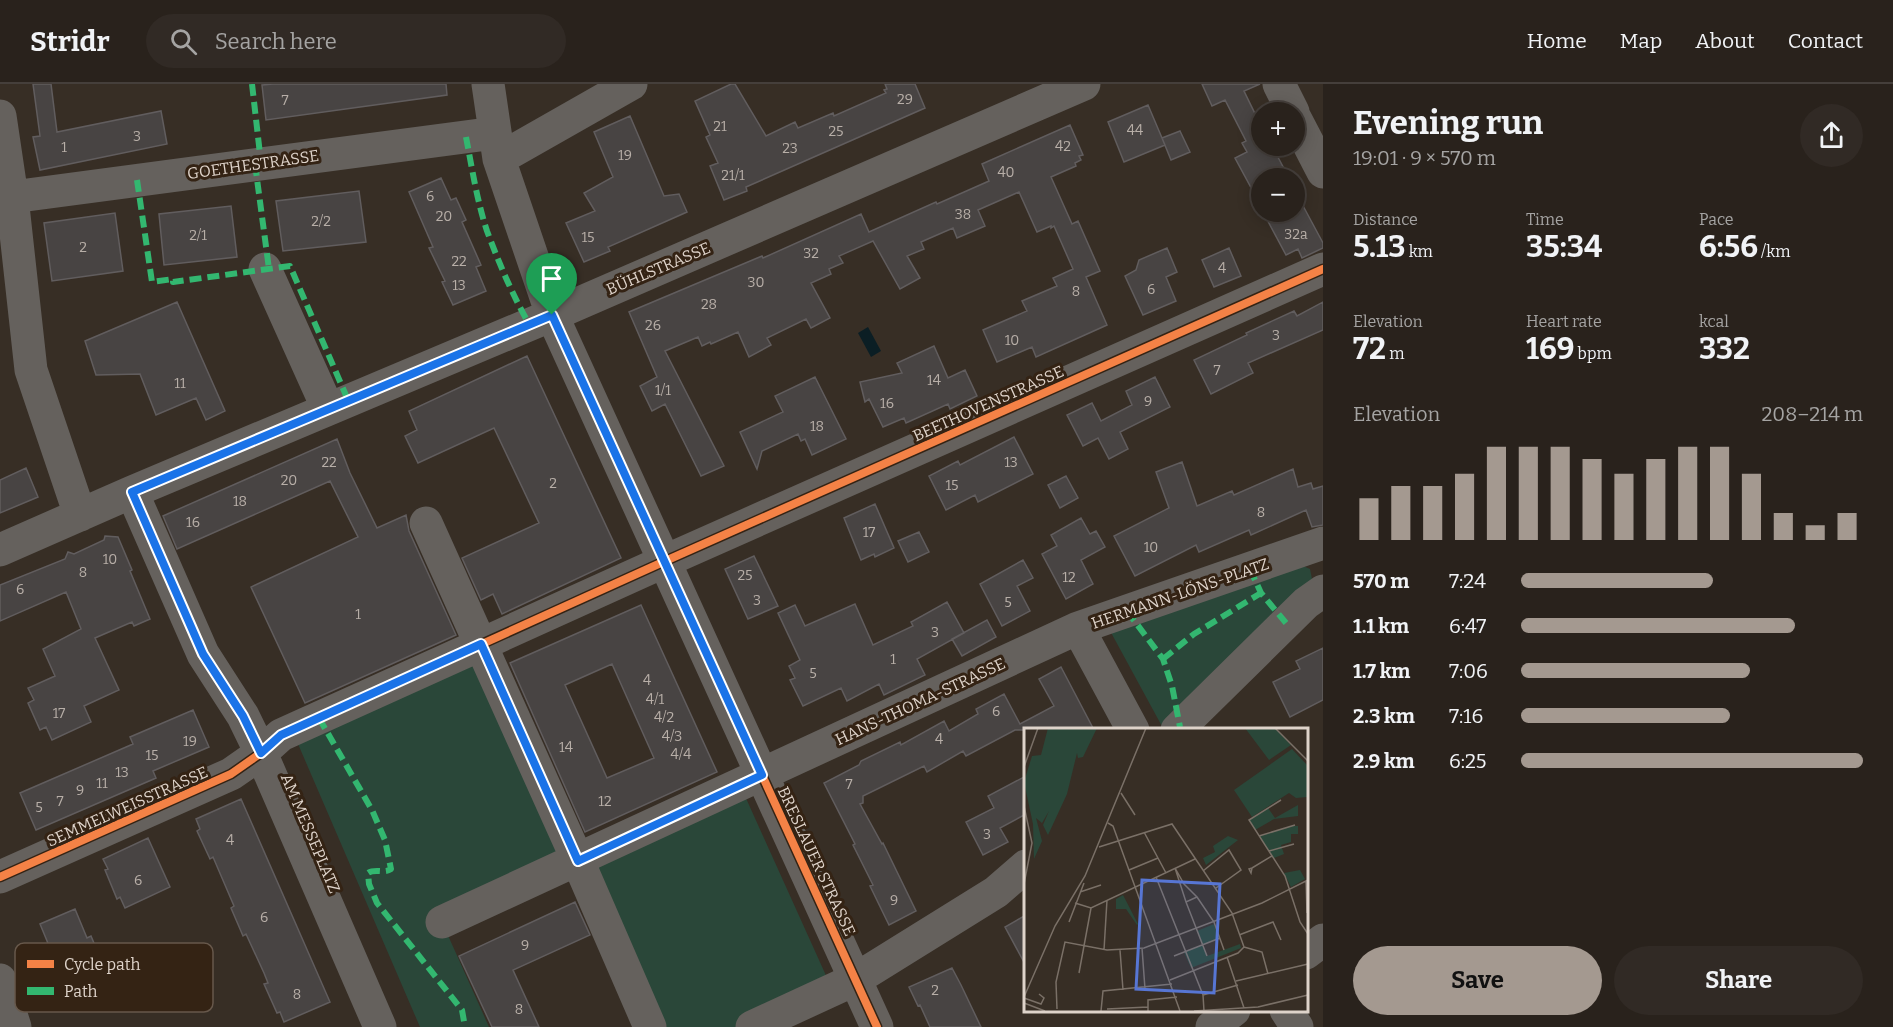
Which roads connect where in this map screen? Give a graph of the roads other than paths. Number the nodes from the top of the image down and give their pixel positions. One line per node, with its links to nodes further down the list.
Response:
1 (489, 84): 8 (street, BRESLAUER STRASSE)
2 (631, 84): 8 (street)
3 (1084, 84): 13 (street, BÜHLSTRASSE)
4 (1278, 84): 5 (street)
5 (1288, 102)
6 (0, 116): 10 (street)
7 (1305, 136): 9 (street)
8 (497, 146): 10 (street, GOETHESTRASSE); 13 (street, BRESLAUER STRASSE)
9 (1323, 172)
10 (12, 197): 16 (street)
11 (266, 269): 14 (street)
12 (1323, 269): 20 (street, BEETHOVENSTRASSE)
13 (552, 315): 14 (street, BÜHLSTRASSE); 20 (street, BRESLAUER STRASSE)
14 (328, 409): 15 (street, BÜHLSTRASSE)
15 (132, 492): 16 (street, BÜHLSTRASSE); 26 (street, AM MESSEPLATZ)
16 (80, 515): 19 (street, BÜHLSTRASSE)
17 (426, 523): 23 (street)
18 (1323, 543): 22 (street, HERMANN-LÖNS-PLATZ)
19 (0, 550)
20 (663, 562): 23 (street, BEETHOVENSTRASSE); 27 (street, BRESLAUER STRASSE)
21 (1323, 591): 25 (street)
22 (1078, 628): 24 (street, HERMANN-LÖNS-PLATZ); 27 (street, HANS-THOMA-STRASSE)
23 (481, 644): 26 (street, SEMMELWEISSTRASSE); 28 (street)
24 (1132, 728)
25 (1179, 728)
26 (261, 753): 30 (street, SEMMELWEISSTRASSE); 39 (street, AM MESSEPLATZ)
27 (762, 775): 28 (street, HANS-THOMA-STRASSE); 34 (street, BRESLAUER STRASSE)
28 (578, 861): 31 (street, HANS-THOMA-STRASSE); 40 (street)
29 (1024, 868): 34 (street)
30 (0, 877)
31 (442, 922)
32 (1323, 940): 33 (street)
33 (1308, 951)
34 (856, 979): 41 (street); 42 (street, BRESLAUER STRASSE)
35 (0, 980): 38 (street)
36 (1233, 1012): 43 (street)
37 (1287, 1012): 44 (street)
38 (15, 1027)
39 (380, 1027)
40 (650, 1027)
41 (752, 1027)
42 (877, 1027)
43 (1212, 1027)
44 (1297, 1027)

